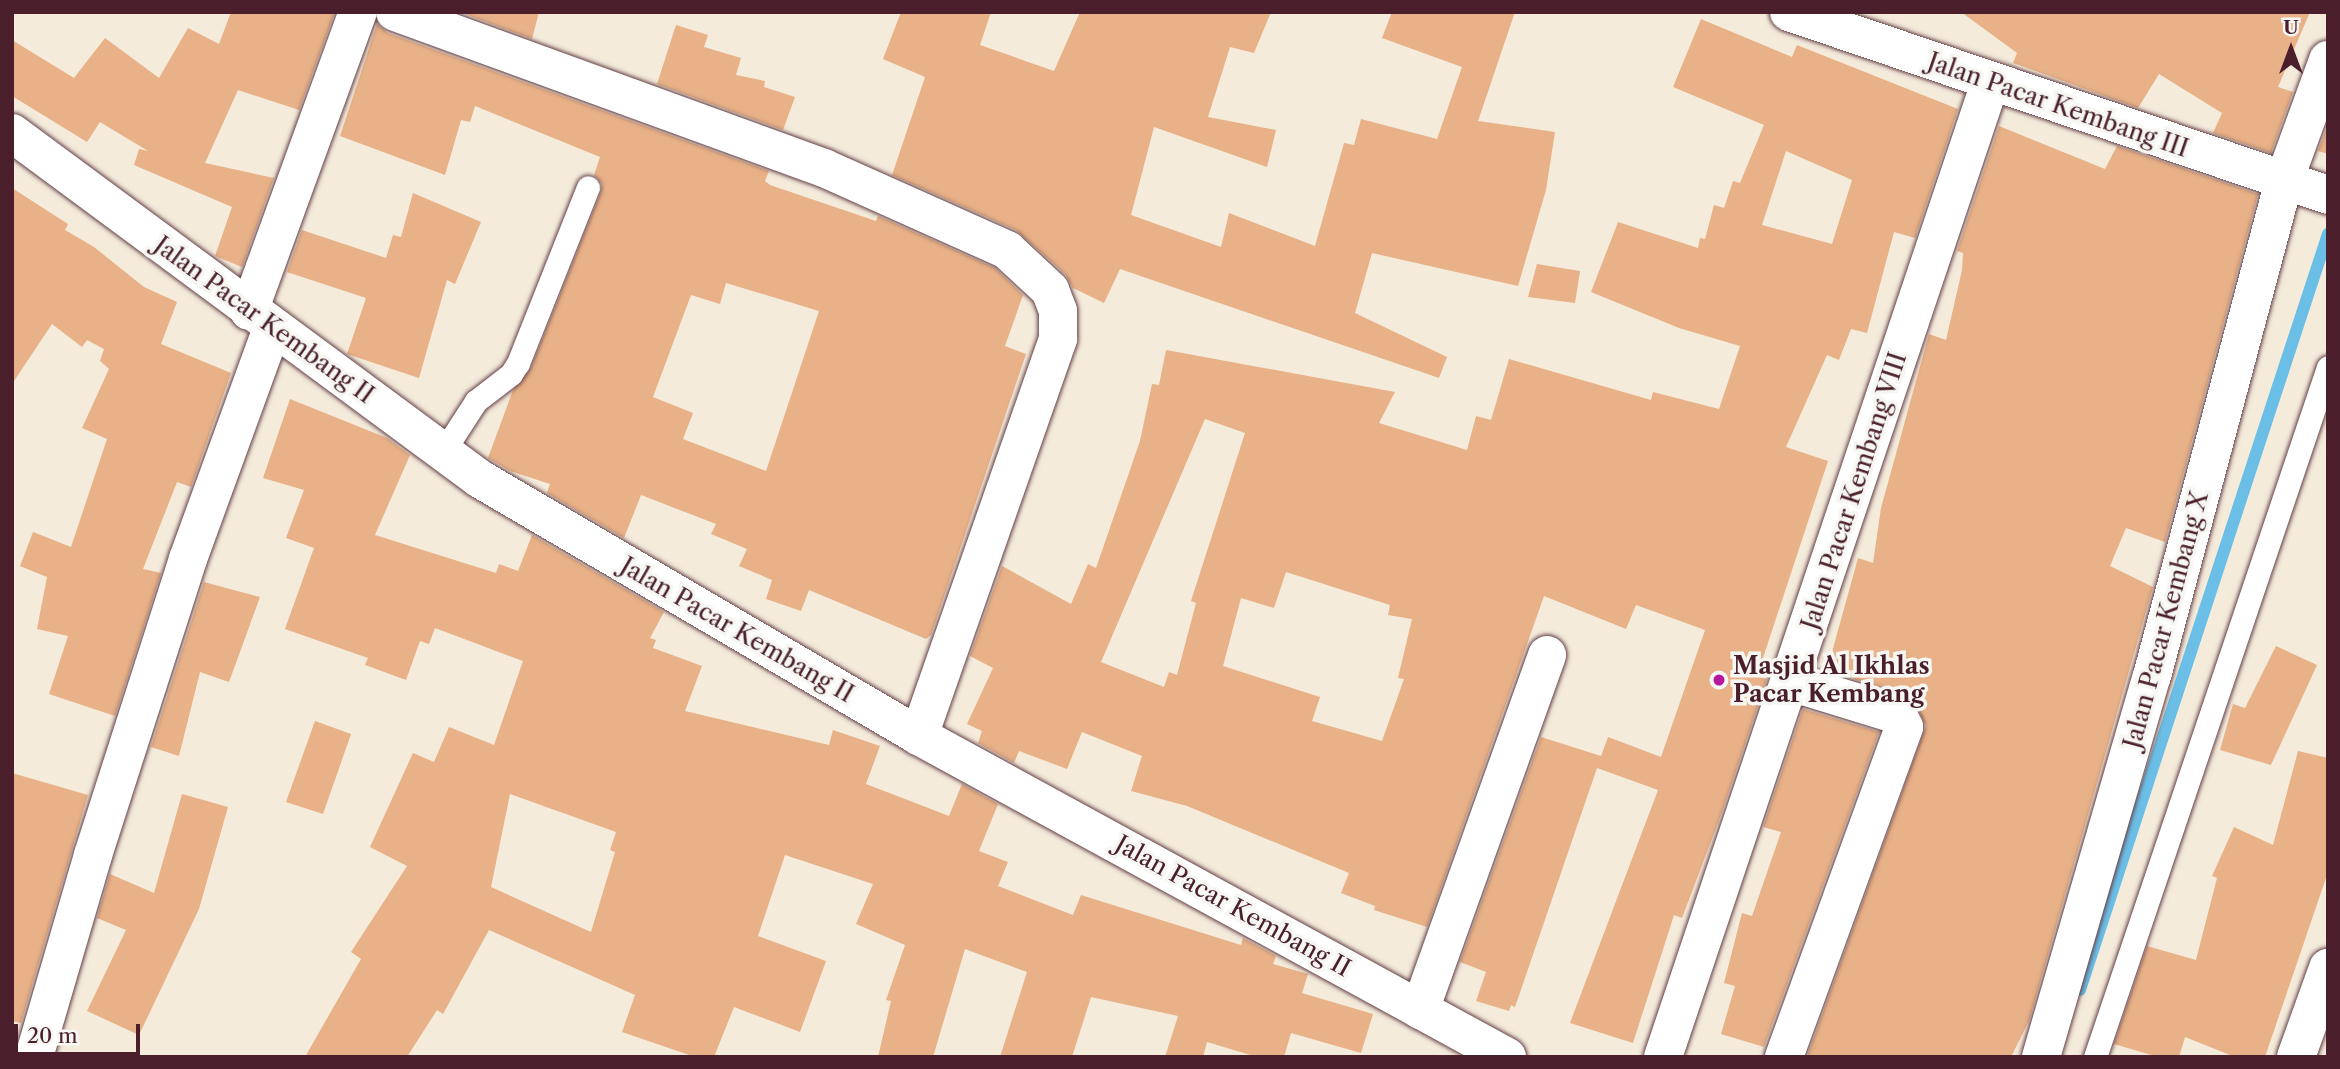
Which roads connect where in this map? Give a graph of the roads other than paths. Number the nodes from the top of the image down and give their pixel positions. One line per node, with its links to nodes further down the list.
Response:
1 (358, 12): 9 (street)
2 (394, 12): 14 (street)
3 (1789, 12): 5 (street, Jalan Pacar Kembang III)
4 (2328, 60): 8 (street, Jalan Pacar Kembang X)
5 (1990, 83): 8 (street, Jalan Pacar Kembang III); 13 (street, Jalan Pacar Kembang VIII)
6 (12, 133): 9 (street, Jalan Pacar Kembang II)
7 (587, 187): 11 (lane)
8 (2303, 187): 21 (street, Jalan Pacar Kembang X)
9 (261, 320): 11 (street, Jalan Pacar Kembang II); 17 (street)
10 (2328, 367): 22 (lane)
11 (443, 452): 14 (street, Jalan Pacar Kembang II)
12 (1548, 655): 16 (street)
13 (1791, 682): 19 (street, Jalan Pacar Kembang VIII); 20 (street)
14 (919, 736): 16 (street, Jalan Pacar Kembang II)
15 (2328, 968): 23 (street)
16 (1420, 1010): 18 (street, Jalan Pacar Kembang II)
17 (34, 1057)
18 (1507, 1057)
19 (1663, 1057)
20 (1784, 1057)
21 (2041, 1057)
22 (2095, 1057)
23 (2295, 1057)

